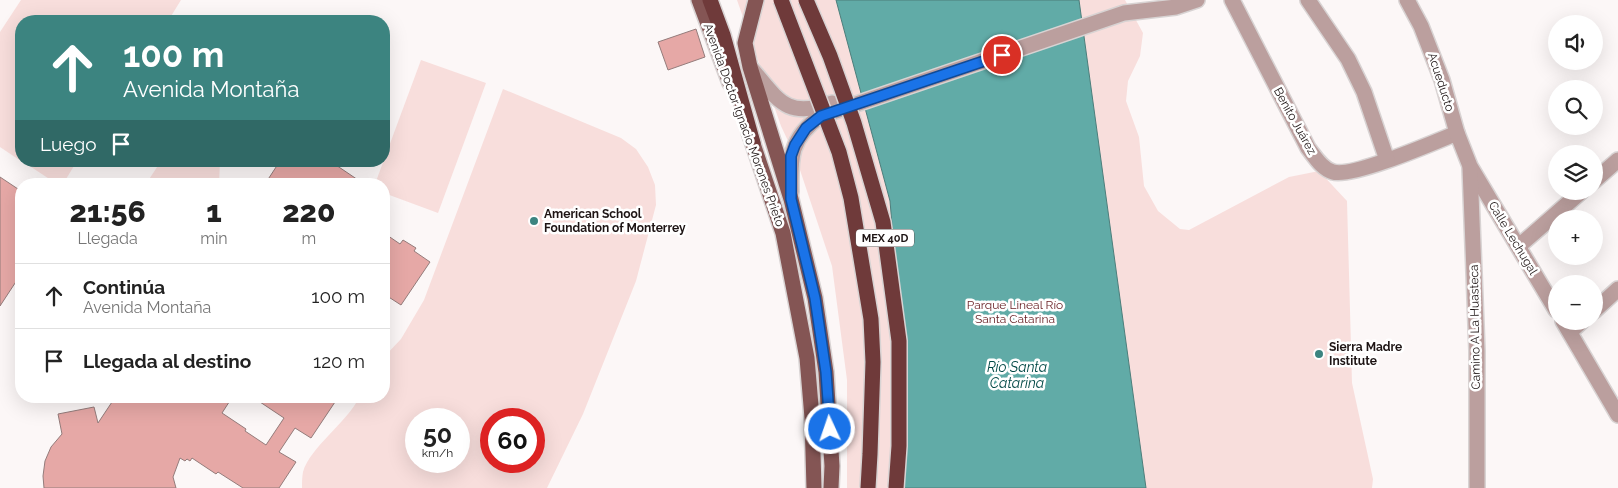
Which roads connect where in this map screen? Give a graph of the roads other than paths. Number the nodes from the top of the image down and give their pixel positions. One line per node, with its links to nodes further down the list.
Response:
1 (699, 0): 15 (main road, Avenida Doctor Ignacio Morones Prieto)
2 (710, 0): 15 (highway)
3 (756, 0): 12 (main road, Avenida Doctor Ignacio Morones Prieto)
4 (781, 0): 30 (highway, MEX 40D, bridge)
5 (806, 0): 31 (highway, MEX 40D, bridge)
6 (1155, 0): 11 (street)
7 (1197, 0): 11 (street)
8 (1232, 0): 16 (street, Benito Juárez)
9 (1308, 0): 16 (street)
10 (1406, 0): 14 (street, Acueducto)
11 (1124, 8): 13 (street, bridge)
12 (750, 67): 13 (street); 20 (main road, Avenida Doctor Ignacio Morones Prieto)
13 (820, 112): 20 (street)
14 (1457, 133): 16 (street, Benito Juárez); 18 (street, Acueducto)
15 (753, 143): 28 (main road, Avenida Doctor Ignacio Morones Prieto)
16 (1387, 160)
17 (1618, 160): 19 (street)
18 (1470, 166): 22 (street, Calle Lechugal); 32 (street, Camino A La Huasteca)
19 (1603, 173)
20 (791, 199): 29 (main road, Avenida Doctor Ignacio Morones Prieto)
21 (1572, 200): 22 (street)
22 (1518, 246): 24 (street, Calle Lechugal)
23 (1618, 289): 25 (street)
24 (1548, 297)
25 (1603, 303)
26 (1568, 330): 27 (street)
27 (1618, 416)
28 (814, 488)
29 (831, 488)
30 (868, 488)
31 (896, 488)
32 (1477, 488)

